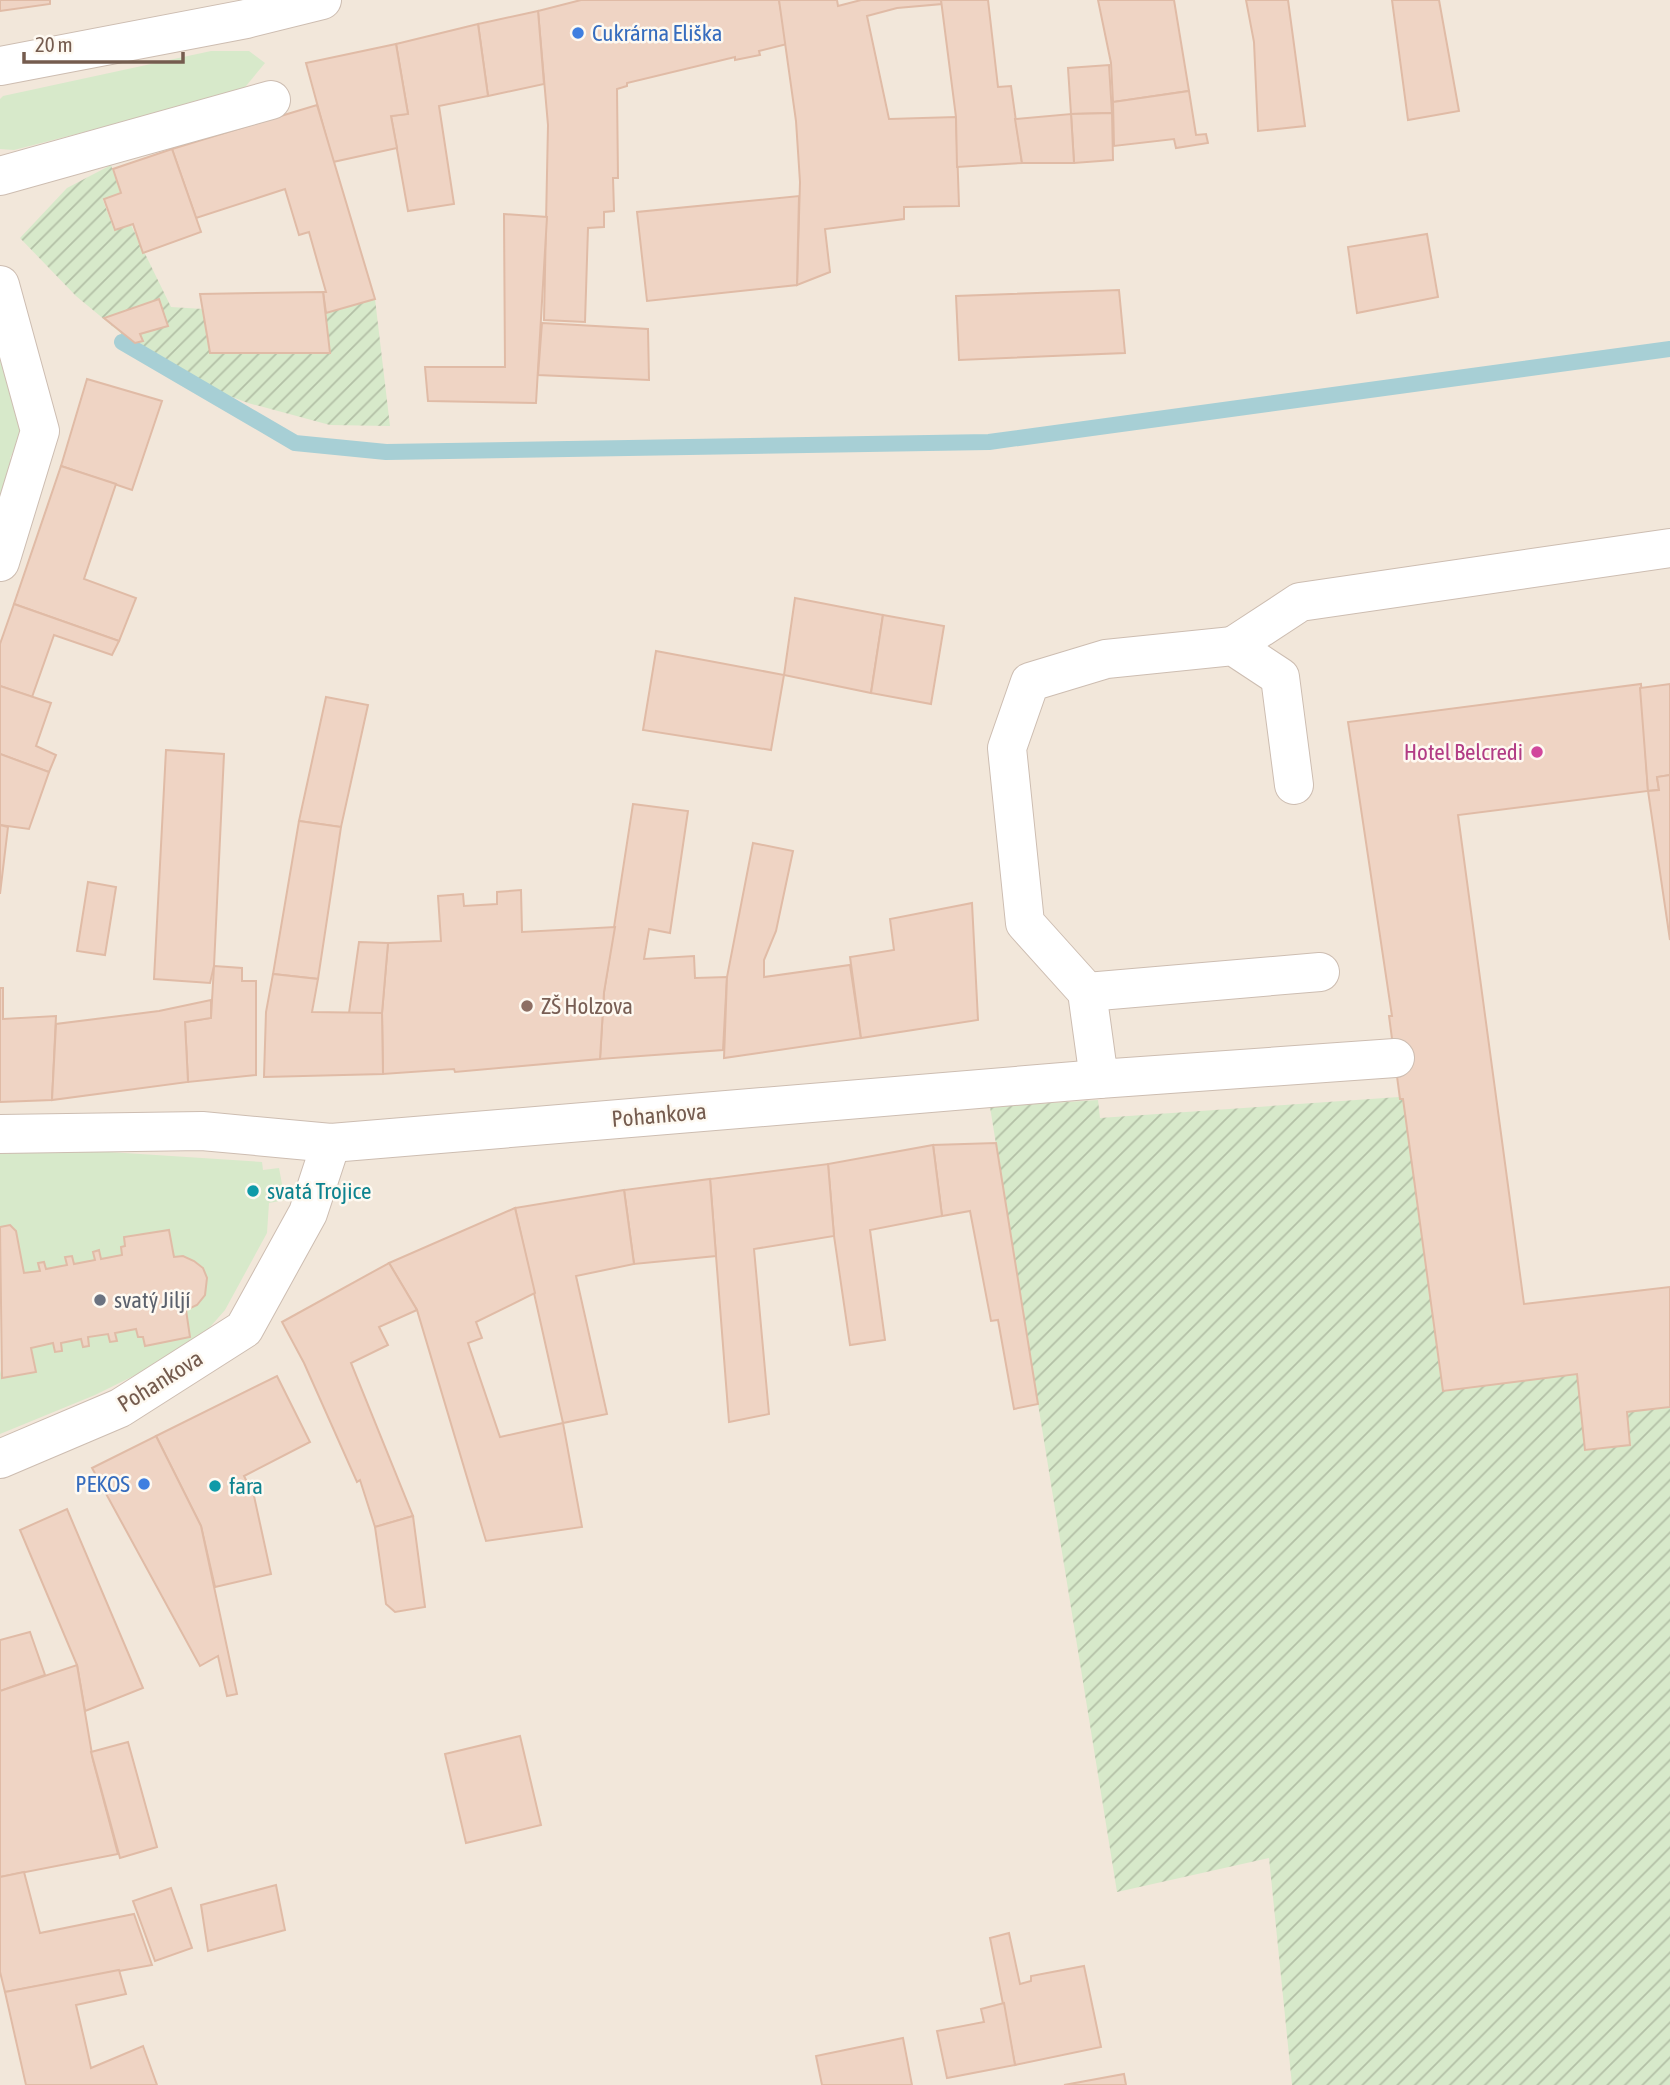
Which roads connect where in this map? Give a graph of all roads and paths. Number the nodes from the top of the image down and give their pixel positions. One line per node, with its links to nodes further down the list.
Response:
1 (323, 0): 2 (street)
2 (0, 66)
3 (271, 100): 4 (street)
4 (0, 176)
5 (0, 285): 7 (street)
6 (1670, 548): 8 (street)
7 (0, 562)
8 (1233, 646): 9 (street); 11 (street)
9 (1294, 785)
10 (1320, 972): 11 (street)
11 (1087, 992): 13 (street)
12 (1395, 1058): 13 (street, Pohankova)
13 (1099, 1079): 15 (street, Pohankova)
14 (0, 1134): 15 (street, Pohankova)
15 (331, 1143): 16 (street, Pohankova)
16 (0, 1459)

